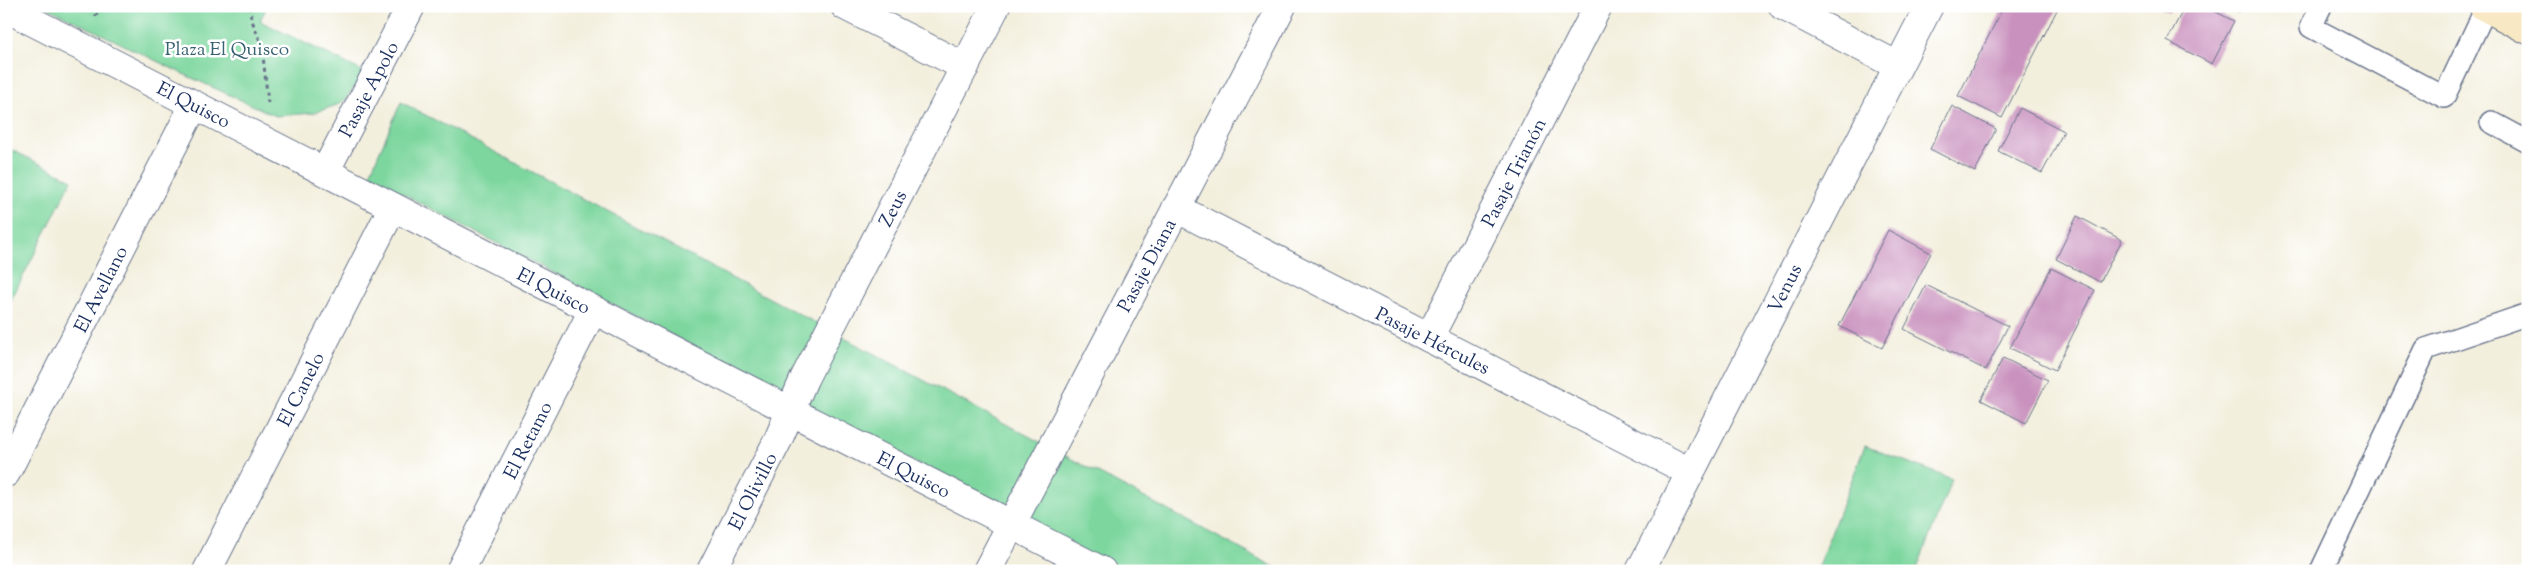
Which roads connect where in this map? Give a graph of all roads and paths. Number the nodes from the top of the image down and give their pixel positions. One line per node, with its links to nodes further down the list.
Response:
1 (250, 6): 18 (path)
2 (411, 6): 19 (street, Pasaje Apolo)
3 (845, 6): 14 (street)
4 (996, 6): 14 (street, Zeus)
5 (1282, 6): 21 (street, Pasaje Diana)
6 (1598, 6): 24 (street, Pasaje Trianón)
7 (1783, 6): 13 (street)
8 (1929, 6): 13 (street, Venus)
9 (2321, 6): 10 (lane)
10 (2484, 7): 12 (main road)
11 (6, 8): 15 (street, El Quisco)
12 (2528, 30)
13 (1898, 66): 26 (street, Venus)
14 (964, 67): 25 (street, Zeus)
15 (194, 104): 18 (street, El Quisco); 27 (street, El Avellano)
16 (2491, 122): 17 (lane)
17 (2528, 142)
18 (271, 144): 19 (street, El Quisco)
19 (325, 172): 20 (street, El Quisco)
20 (393, 207): 22 (street, El Quisco); 29 (street, El Canelo)
21 (1176, 208): 24 (street, Pasaje Hércules); 28 (street, Pasaje Diana)
22 (593, 310): 25 (street, El Quisco); 30 (street, El Retamo)
23 (2528, 314): 35 (lane)
24 (1429, 338): 26 (street, Pasaje Hércules)
25 (790, 411): 28 (street, El Quisco); 31 (street, El Olivillo)
26 (1690, 472): 34 (street, Venus)
27 (6, 473)
28 (1011, 524): 32 (street, Pasaje Diana); 33 (street, El Quisco)
29 (207, 571)
30 (460, 571)
31 (711, 571)
32 (987, 571)
33 (1102, 571)
34 (1640, 571)
35 (2321, 571)

